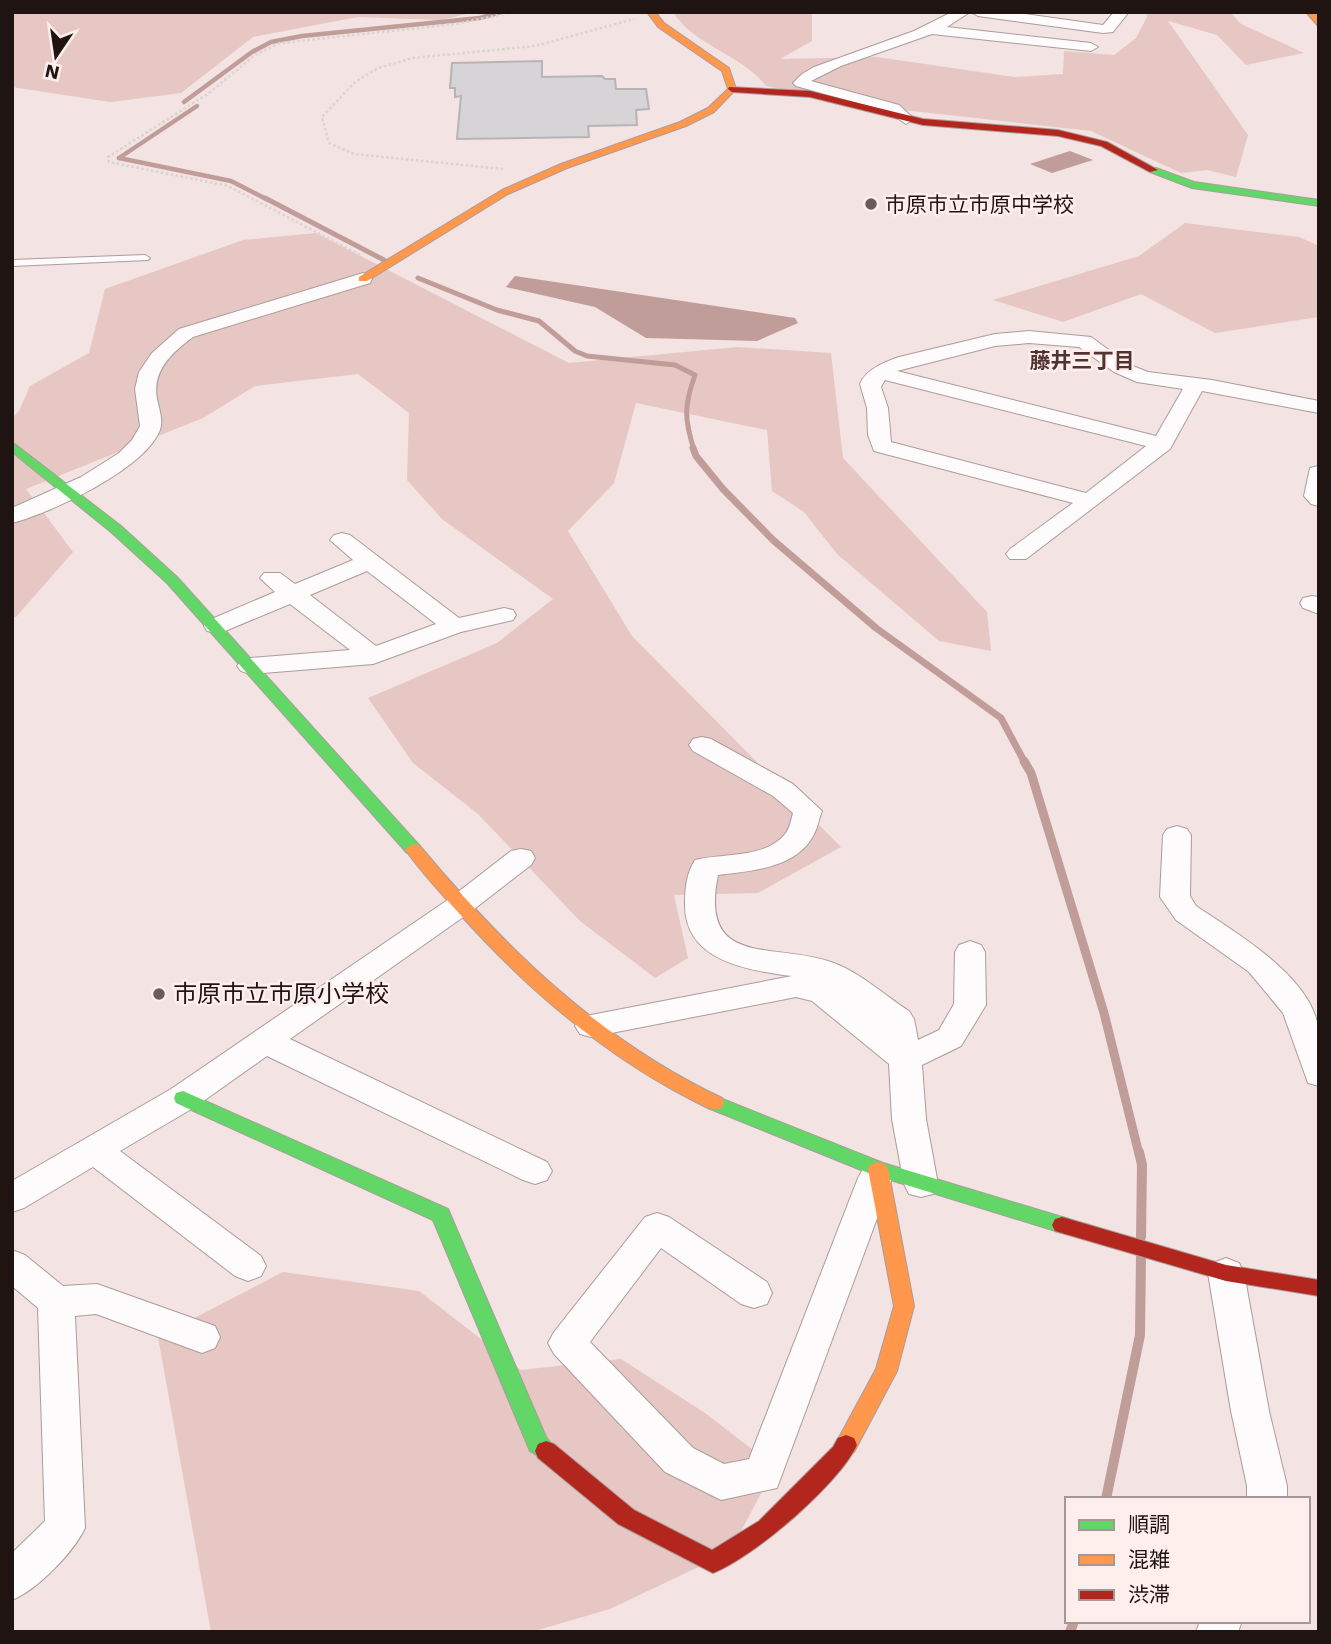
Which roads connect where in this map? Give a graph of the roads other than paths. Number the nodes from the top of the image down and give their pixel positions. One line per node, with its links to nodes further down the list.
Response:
1 (963, 12): 7 (street)
2 (978, 12): 4 (street)
3 (1310, 12): 6 (main road)
4 (1125, 14)
5 (644, 15): 9 (main road)
6 (1319, 25)
7 (930, 29): 8 (street); 10 (street)
8 (1091, 47)
9 (732, 89): 10 (main road); 14 (main road)
10 (906, 119): 11 (main road)
11 (1319, 203)
12 (145, 258): 13 (lane)
13 (12, 263)
14 (362, 279): 21 (street)
15 (881, 373): 16 (street); 18 (street); 23 (street)
16 (1196, 384): 17 (street); 18 (street)
17 (1319, 407)
18 (1162, 444): 23 (street)
19 (12, 446): 21 (main road)
20 (1318, 473): 22 (street)
21 (69, 491): 24 (street); 31 (main road)
22 (1319, 499)
23 (1090, 501): 26 (street)
24 (12, 516)
25 (342, 540): 27 (street)
26 (1018, 554)
27 (368, 562): 29 (street); 32 (street)
28 (272, 578): 29 (street)
29 (294, 594): 31 (street); 33 (street)
30 (504, 615): 32 (street)
31 (216, 626): 34 (main road)
32 (454, 626): 33 (street)
33 (373, 656): 34 (street)
34 (250, 666): 38 (main road)
35 (702, 745): 42 (street)
36 (1177, 835): 43 (street)
37 (521, 858): 38 (street)
38 (459, 906): 40 (main road); 41 (street)
39 (970, 952): 42 (street)
40 (591, 1026): 42 (street); 46 (main road)
41 (265, 1041): 44 (street); 47 (street)
42 (905, 1059): 48 (street)
43 (1319, 1074)
44 (183, 1098): 45 (street); 46 (main road)
45 (94, 1150): 49 (street); 51 (street)
46 (878, 1170): 48 (main road); 54 (street)
47 (535, 1171)
48 (921, 1184): 52 (main road)
49 (12, 1198)
50 (12, 1265): 55 (street)
51 (248, 1266)
52 (1226, 1273): 53 (main road); 57 (street)
53 (1319, 1288)
54 (754, 1293)
55 (56, 1302): 56 (street); 58 (street)
56 (202, 1337)
57 (1267, 1497)
58 (12, 1581)

